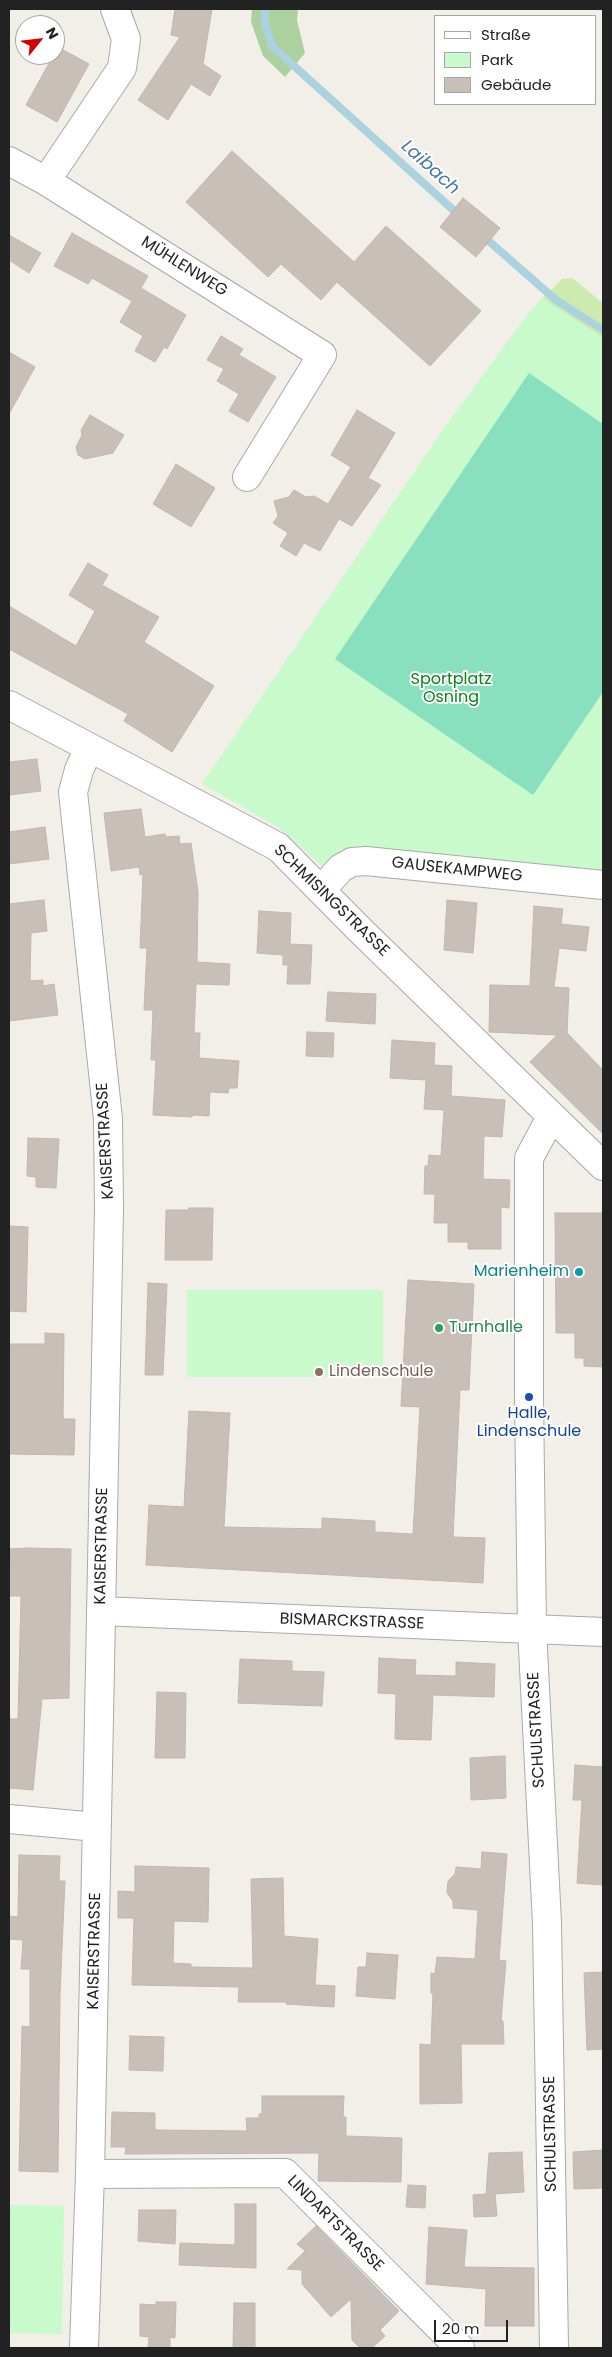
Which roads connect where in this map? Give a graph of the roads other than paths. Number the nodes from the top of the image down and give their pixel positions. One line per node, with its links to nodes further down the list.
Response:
1 (115, 9): 3 (street)
2 (9, 161): 3 (street, MÜHLENWEG)
3 (46, 181): 4 (street, MÜHLENWEG)
4 (247, 477)
5 (9, 705): 6 (street, SCHMISINGSTRASSE)
6 (89, 748): 8 (street, SCHMISINGSTRASSE); 11 (street, KAISERSTRASSE)
7 (603, 885): 8 (street, GAUSEKAMPWEG)
8 (321, 890): 9 (street, SCHMISINGSTRASSE)
9 (551, 1117): 10 (street, SCHMISINGSTRASSE); 12 (street, SCHULSTRASSE)
10 (603, 1166)
11 (101, 1611): 12 (street, BISMARCKSTRASSE); 15 (street, KAISERSTRASSE)
12 (532, 1629): 13 (street, BISMARCKSTRASSE); 19 (street, SCHULSTRASSE)
13 (603, 1632)
14 (9, 1819): 15 (street)
15 (97, 1827): 16 (street, KAISERSTRASSE)
16 (90, 2174): 17 (street, KAISERSTRASSE); 18 (street, LINDARTSTRASSE)
17 (84, 2348)
18 (460, 2348)
19 (554, 2348)

